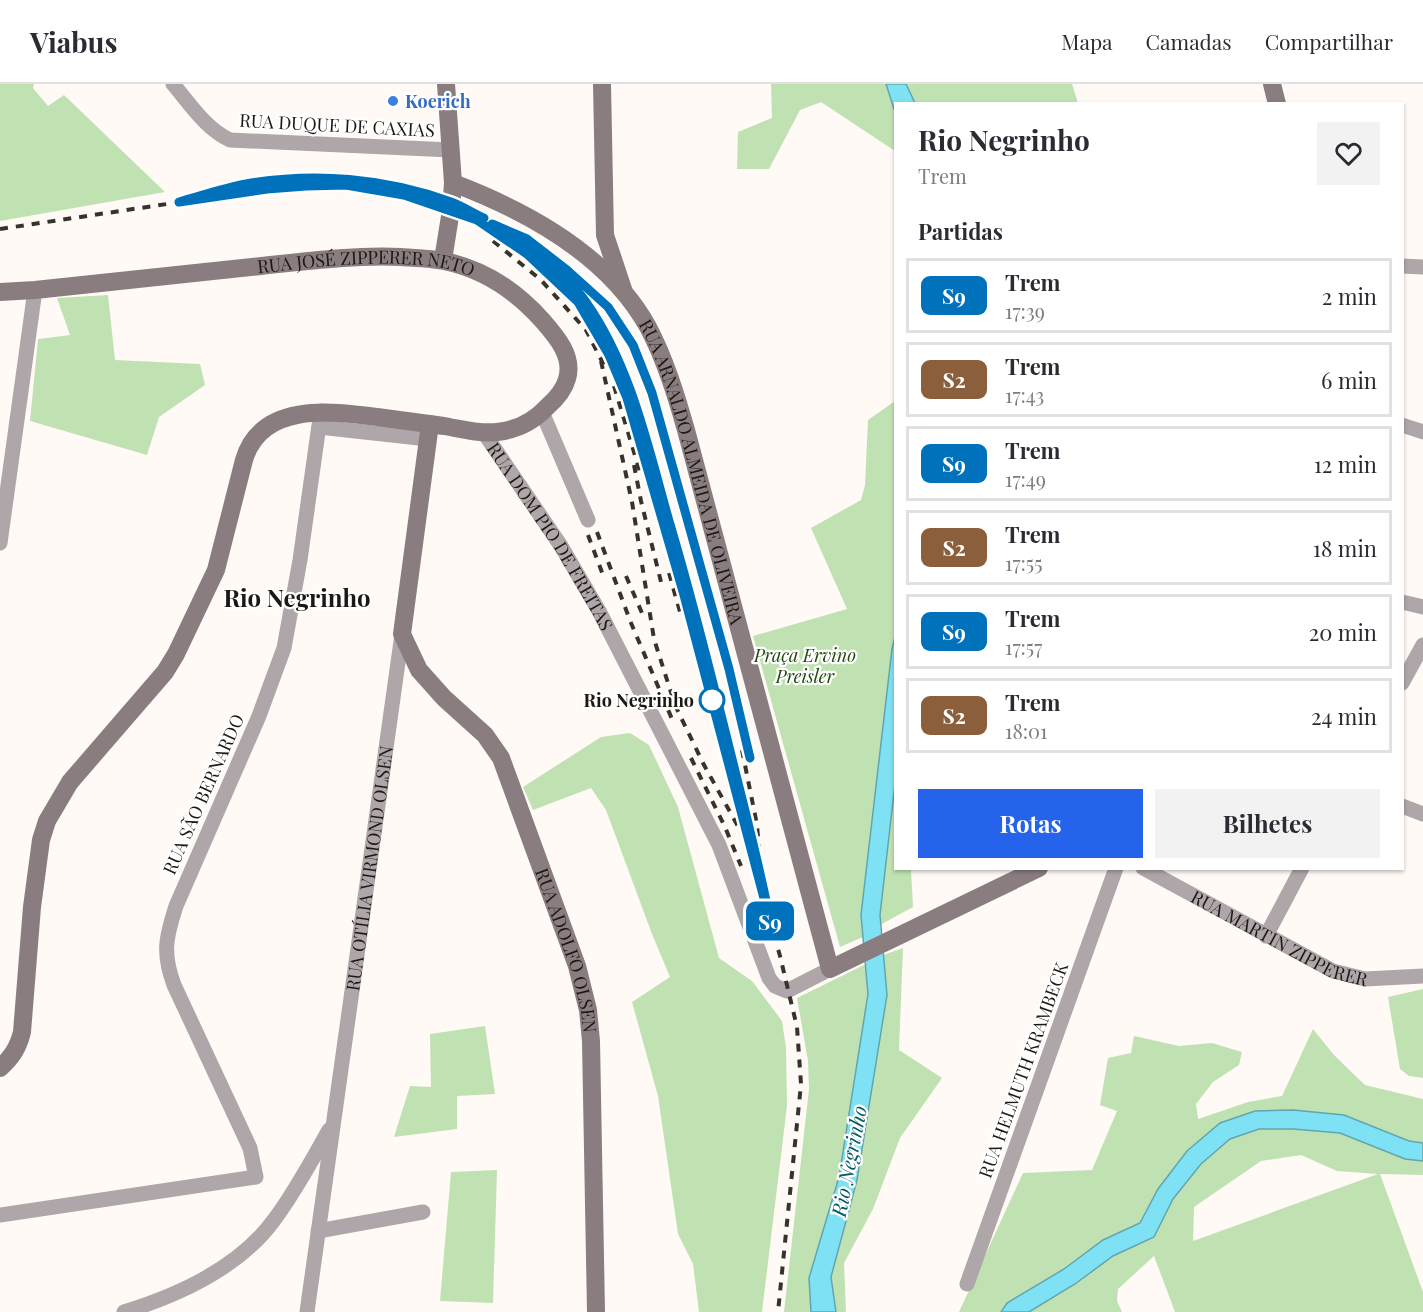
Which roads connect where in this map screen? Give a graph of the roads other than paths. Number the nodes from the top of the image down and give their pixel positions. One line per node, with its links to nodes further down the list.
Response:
1 (173, 84): 6 (street, RUA DUQUE DE CAXIAS)
2 (446, 84): 6 (main road)
3 (602, 84): 8 (main road, RUA ARNALDO ALMEIDA DE OLIVEIRA)
4 (1272, 84): 5 (main road)
5 (1276, 102)
6 (451, 150): 7 (main road)
7 (453, 183): 9 (main road, RUA ARNALDO ALMEIDA DE OLIVEIRA); 10 (main road)
8 (605, 235): 9 (main road); 15 (main road, RUA ARNALDO ALMEIDA DE OLIVEIRA)
9 (576, 248): 15 (main road, RUA ARNALDO ALMEIDA DE OLIVEIRA)
10 (443, 260): 13 (main road, RUA JOSÉ ZIPPERER NETO); 16 (main road, RUA JOSÉ ZIPPERER NETO)
11 (1404, 266): 12 (street)
12 (1423, 267)
13 (35, 290): 14 (main road, RUA JOSÉ ZIPPERER NETO); 23 (street)
14 (0, 292)
15 (625, 293): 36 (main road, RUA ARNALDO ALMEIDA DE OLIVEIRA)
16 (542, 412): 21 (main road, RUA JOSÉ ZIPPERER NETO); 22 (street)
17 (320, 419): 19 (main road, RUA DOM PIO DE FREITAS); 38 (main road, RUA DOM PIO DE FREITAS); 41 (street, RUA SÃO BERNARDO)
18 (1404, 426): 20 (street)
19 (429, 431): 21 (main road, RUA DOM PIO DE FREITAS); 26 (main road, RUA OTÍLIA VIRMOND OLSEN)
20 (1423, 432)
21 (484, 433): 36 (street, RUA DOM PIO DE FREITAS)
22 (588, 520)
23 (0, 543)
24 (1404, 603): 25 (street)
25 (1423, 607)
26 (402, 634): 39 (street, RUA OTÍLIA VIRMOND OLSEN); 46 (main road, RUA ADOLFO OLSEN)
27 (1423, 645): 28 (street)
28 (1404, 679)
29 (1404, 807): 30 (street)
30 (1423, 814)
31 (1035, 870): 36 (main road, RUA DOM PIO DE FREITAS)
32 (1115, 870): 43 (street, RUA HELMUTH KRAMBECK)
33 (1147, 870): 35 (street, RUA MARTIN ZIPPERER)
34 (1301, 870): 35 (street)
35 (1266, 936): 37 (street, RUA MARTIN ZIPPERER)
36 (830, 969)
37 (1423, 976)
38 (0, 1068)
39 (333, 1123): 42 (street, RUA OTÍLIA VIRMOND OLSEN); 44 (street)
40 (423, 1212): 42 (street)
41 (0, 1215)
42 (318, 1231): 45 (street, RUA OTÍLIA VIRMOND OLSEN)
43 (967, 1284)
44 (124, 1312)
45 (307, 1312)
46 (596, 1312)

